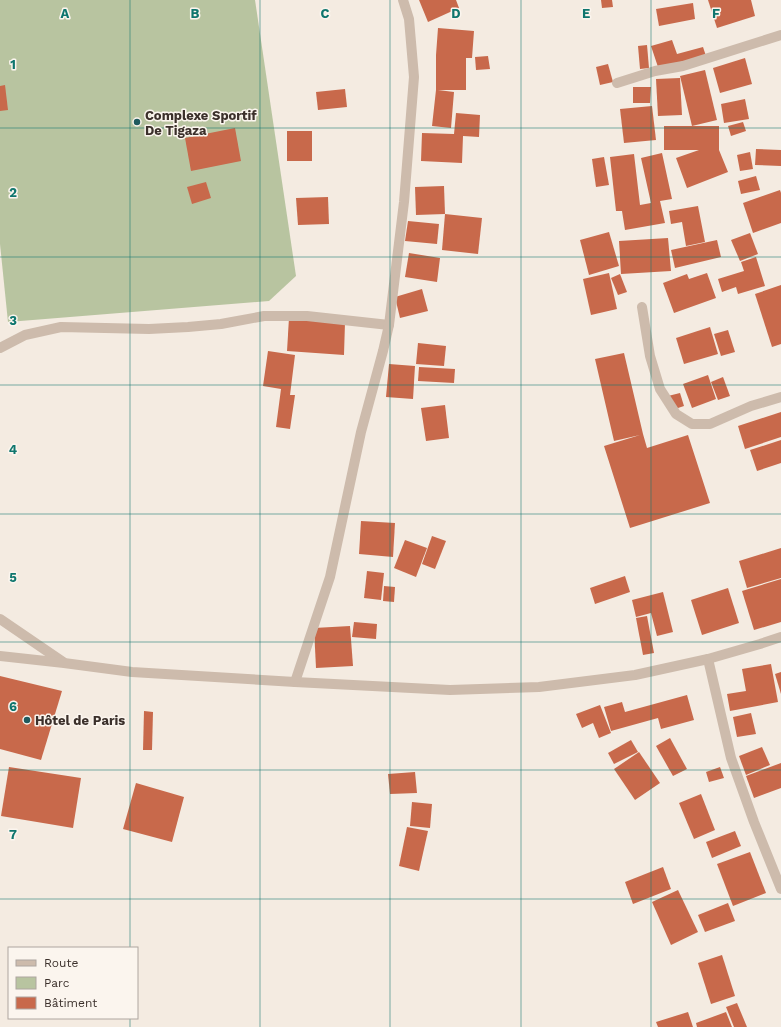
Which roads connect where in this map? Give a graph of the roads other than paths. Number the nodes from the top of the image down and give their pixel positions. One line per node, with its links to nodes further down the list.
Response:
1 (403, 0): 5 (street)
2 (781, 35): 3 (street)
3 (617, 83)
4 (642, 306): 7 (street)
5 (389, 325): 6 (street); 13 (street)
6 (0, 348)
7 (781, 397)
8 (0, 619): 12 (street)
9 (781, 637): 11 (street)
10 (0, 656): 12 (street)
11 (708, 659): 13 (street); 14 (street)
12 (64, 663): 13 (street)
13 (295, 682)
14 (781, 890)

